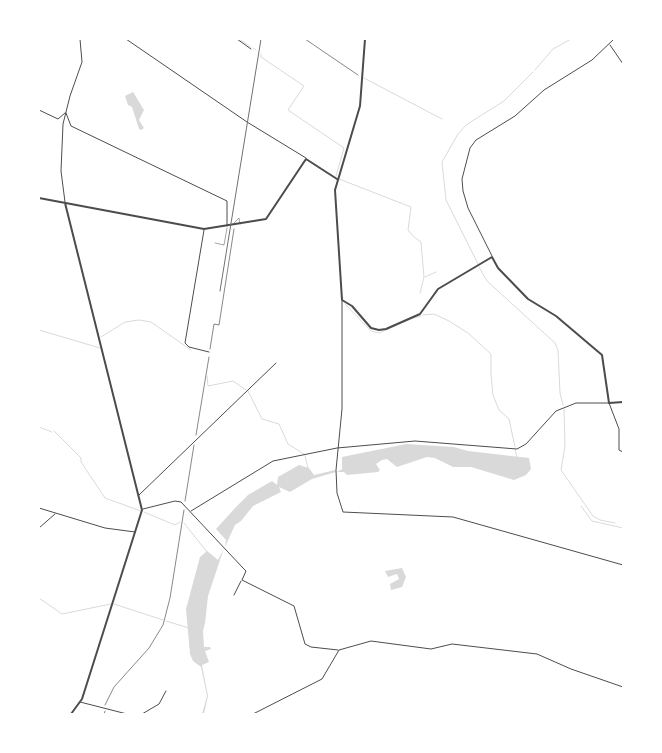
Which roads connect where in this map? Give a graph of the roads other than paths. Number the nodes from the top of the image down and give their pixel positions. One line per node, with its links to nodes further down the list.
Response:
1 (80, 39): 10 (street)
2 (126, 39): 11 (street)
3 (237, 39): 7 (street)
4 (365, 39): 12 (street)
5 (614, 39): 6 (street)
6 (610, 44): 8 (street); 20 (street)
7 (252, 49)
8 (623, 64)
9 (39, 110): 10 (street)
10 (66, 113): 14 (street); 17 (street)
11 (306, 159): 12 (street); 15 (street)
12 (337, 179): 21 (street)
13 (39, 198): 14 (street)
14 (65, 203): 18 (street); 28 (street)
15 (240, 224): 16 (street); 16 (lane)
16 (234, 225): 17 (street)
17 (227, 226): 18 (street); 19 (lane)
18 (204, 229): 22 (street)
19 (215, 244)
20 (492, 257): 21 (street); 24 (street)
21 (342, 300): 26 (street)
22 (210, 352)
23 (276, 363): 28 (street)
24 (609, 402): 25 (street); 26 (street); 27 (street)
25 (623, 402)
26 (337, 448): 31 (street); 35 (street)
27 (623, 452)
28 (140, 496): 30 (street)
29 (39, 508): 32 (street)
30 (142, 510): 31 (street); 34 (street)
31 (191, 512): 36 (street)
32 (56, 513): 33 (street); 34 (street)
33 (39, 528)
34 (136, 532): 41 (street)
35 (623, 565)
36 (242, 580): 37 (street); 38 (street)
37 (234, 595)
38 (339, 650): 39 (street); 45 (street)
39 (623, 687)
40 (166, 691): 44 (street)
41 (80, 702): 42 (street); 43 (street)
42 (71, 714)
43 (127, 714)
44 (142, 714)
45 (253, 714)

